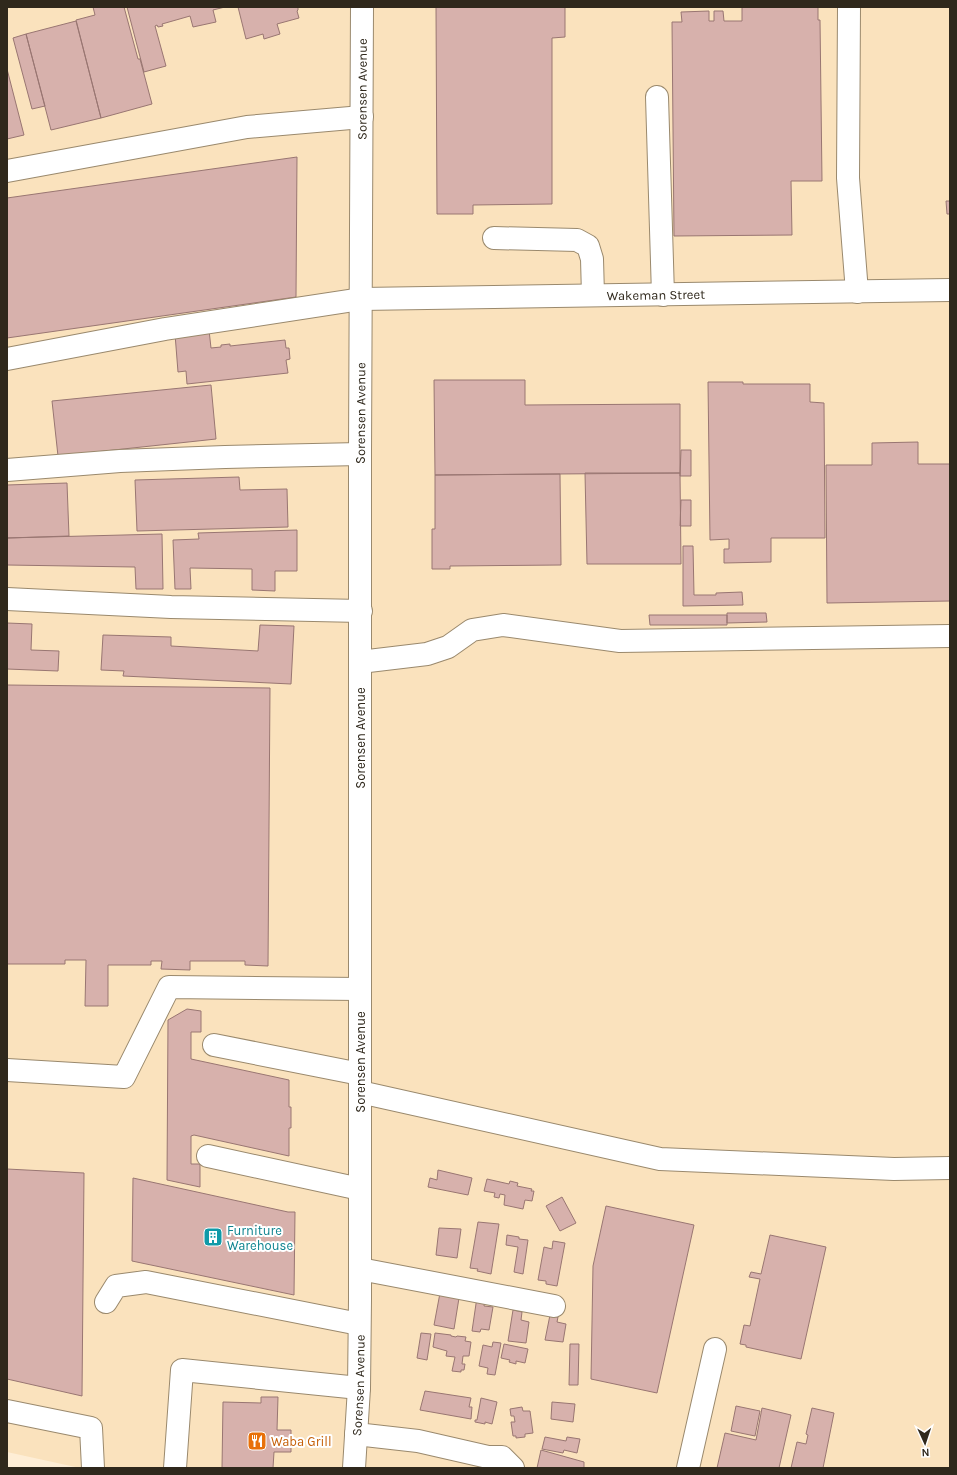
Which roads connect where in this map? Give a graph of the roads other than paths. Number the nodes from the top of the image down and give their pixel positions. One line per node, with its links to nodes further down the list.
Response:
1 (362, 7): 4 (street, Sorensen Avenue)
2 (849, 7): 8 (street)
3 (657, 97): 10 (street)
4 (362, 116): 5 (street); 11 (street, Sorensen Avenue)
5 (7, 171)
6 (494, 238): 9 (street)
7 (950, 290): 8 (street, Wakeman Street)
8 (857, 292): 10 (street, Wakeman Street)
9 (593, 295): 10 (street, Wakeman Street); 11 (street, Wakeman Street)
10 (663, 295)
11 (361, 299): 12 (street, Wakeman Street); 13 (street, Sorensen Avenue)
12 (7, 359)
13 (360, 454): 14 (street); 16 (street, Sorensen Avenue)
14 (7, 470)
15 (7, 599): 16 (street)
16 (360, 611): 18 (street, Sorensen Avenue)
17 (950, 636): 18 (street)
18 (360, 662): 19 (street, Sorensen Avenue)
19 (360, 989): 21 (street); 22 (street, Sorensen Avenue)
20 (214, 1045): 22 (street)
21 (7, 1070)
22 (360, 1083): 24 (street); 25 (street, Sorensen Avenue)
23 (208, 1156): 25 (street)
24 (950, 1168)
25 (360, 1189): 26 (street, Sorensen Avenue)
26 (360, 1269): 28 (street); 29 (street, Sorensen Avenue)
27 (106, 1302): 29 (street)
28 (554, 1306)
29 (359, 1324): 31 (street, Sorensen Avenue)
30 (715, 1349): 38 (street)
31 (359, 1388): 33 (street, Sorensen Avenue); 35 (street)
32 (7, 1411): 34 (street)
33 (356, 1434): 36 (street, Sorensen Avenue); 37 (street)
34 (93, 1468)
35 (175, 1468)
36 (354, 1468)
37 (513, 1468)
38 (688, 1468)

